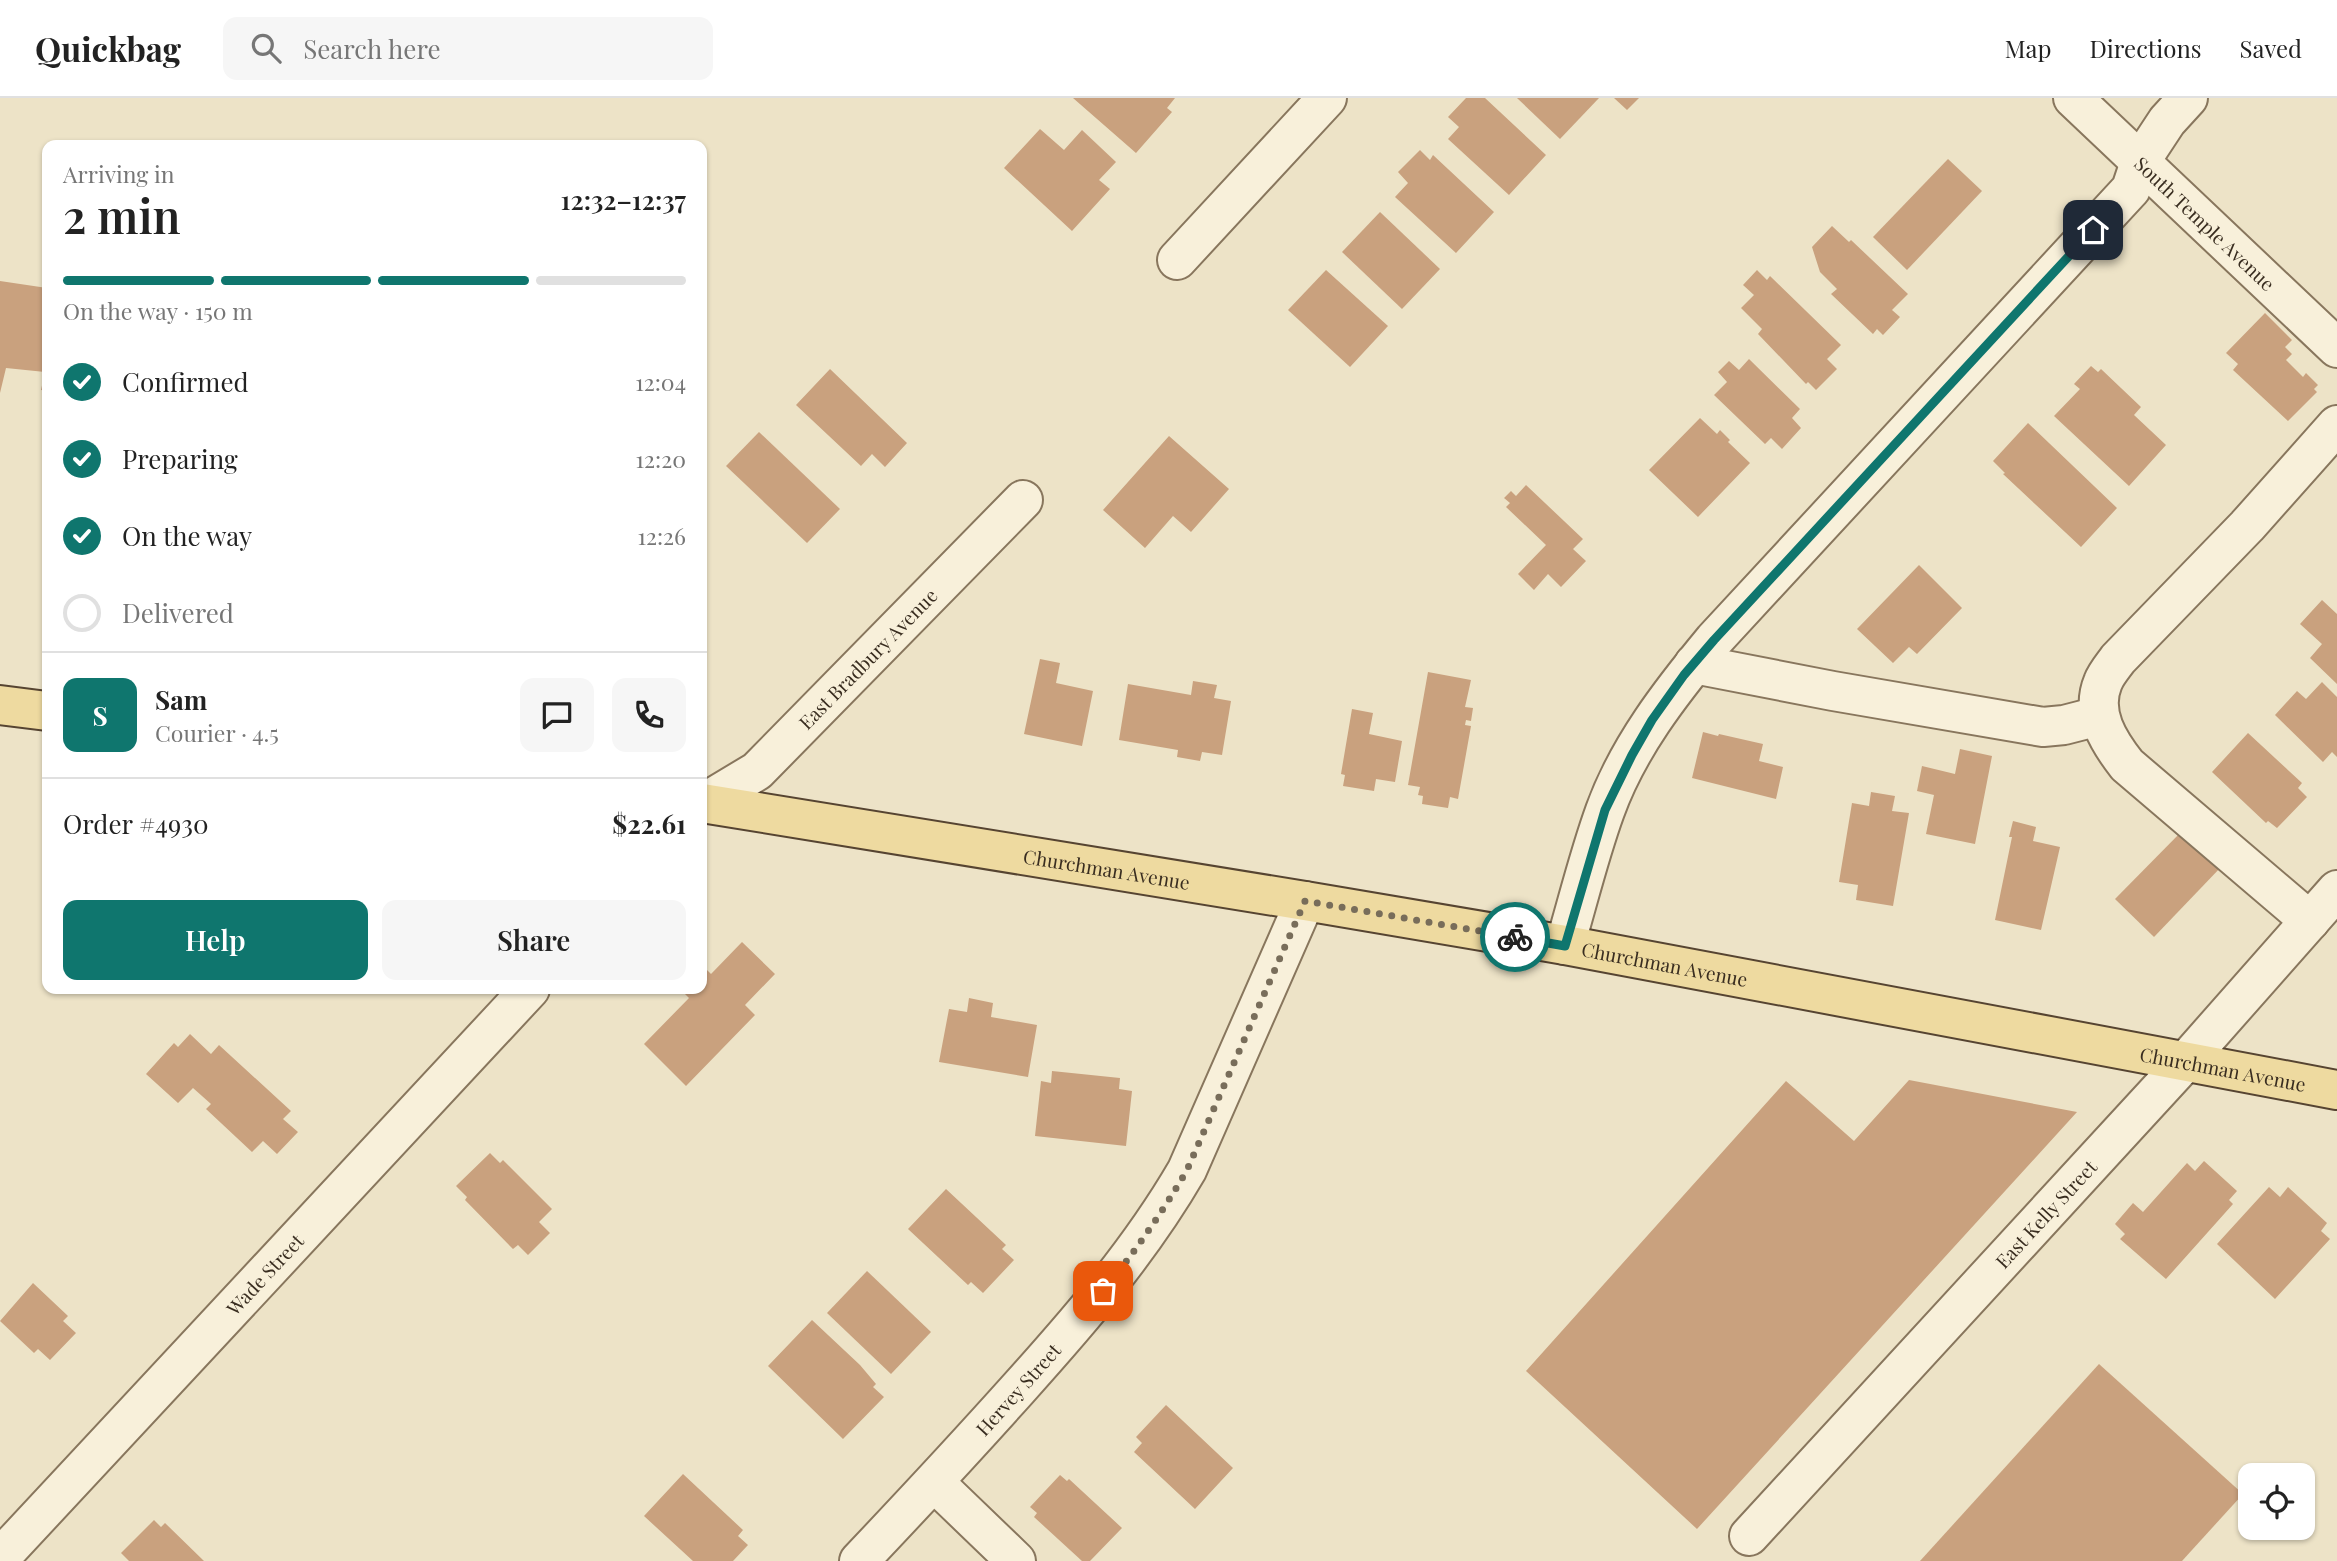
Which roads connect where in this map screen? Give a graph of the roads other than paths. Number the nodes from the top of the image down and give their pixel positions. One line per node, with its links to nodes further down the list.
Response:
1 (1327, 98): 5 (street)
2 (2073, 98): 4 (street, South Temple Avenue)
3 (2188, 98): 4 (street)
4 (2140, 162): 6 (street, South Temple Avenue); 9 (street)
5 (1177, 260)
6 (2337, 348)
7 (2337, 425): 12 (street)
8 (1023, 500): 13 (street, East Bradbury Avenue)
9 (1694, 664): 12 (street); 18 (street)
10 (0, 705): 11 (main road)
11 (42, 710)
12 (2099, 716): 17 (street)
13 (707, 800)
14 (707, 804): 16 (main road, Churchman Avenue)
15 (2337, 890): 17 (street, East Kelly Street)
16 (1305, 901): 18 (main road, Churchman Avenue); 22 (street, Hervey Street)
17 (2309, 920): 20 (street, East Kelly Street)
18 (1565, 946): 20 (main road, Churchman Avenue)
19 (525, 994): 24 (street, Wade Street)
20 (2186, 1060): 21 (main road, Churchman Avenue); 23 (street, East Kelly Street)
21 (2337, 1090)
22 (934, 1482): 25 (street, Hervey Street); 26 (street)
23 (1749, 1536)
24 (0, 1558)
25 (859, 1561)
26 (1016, 1561)

